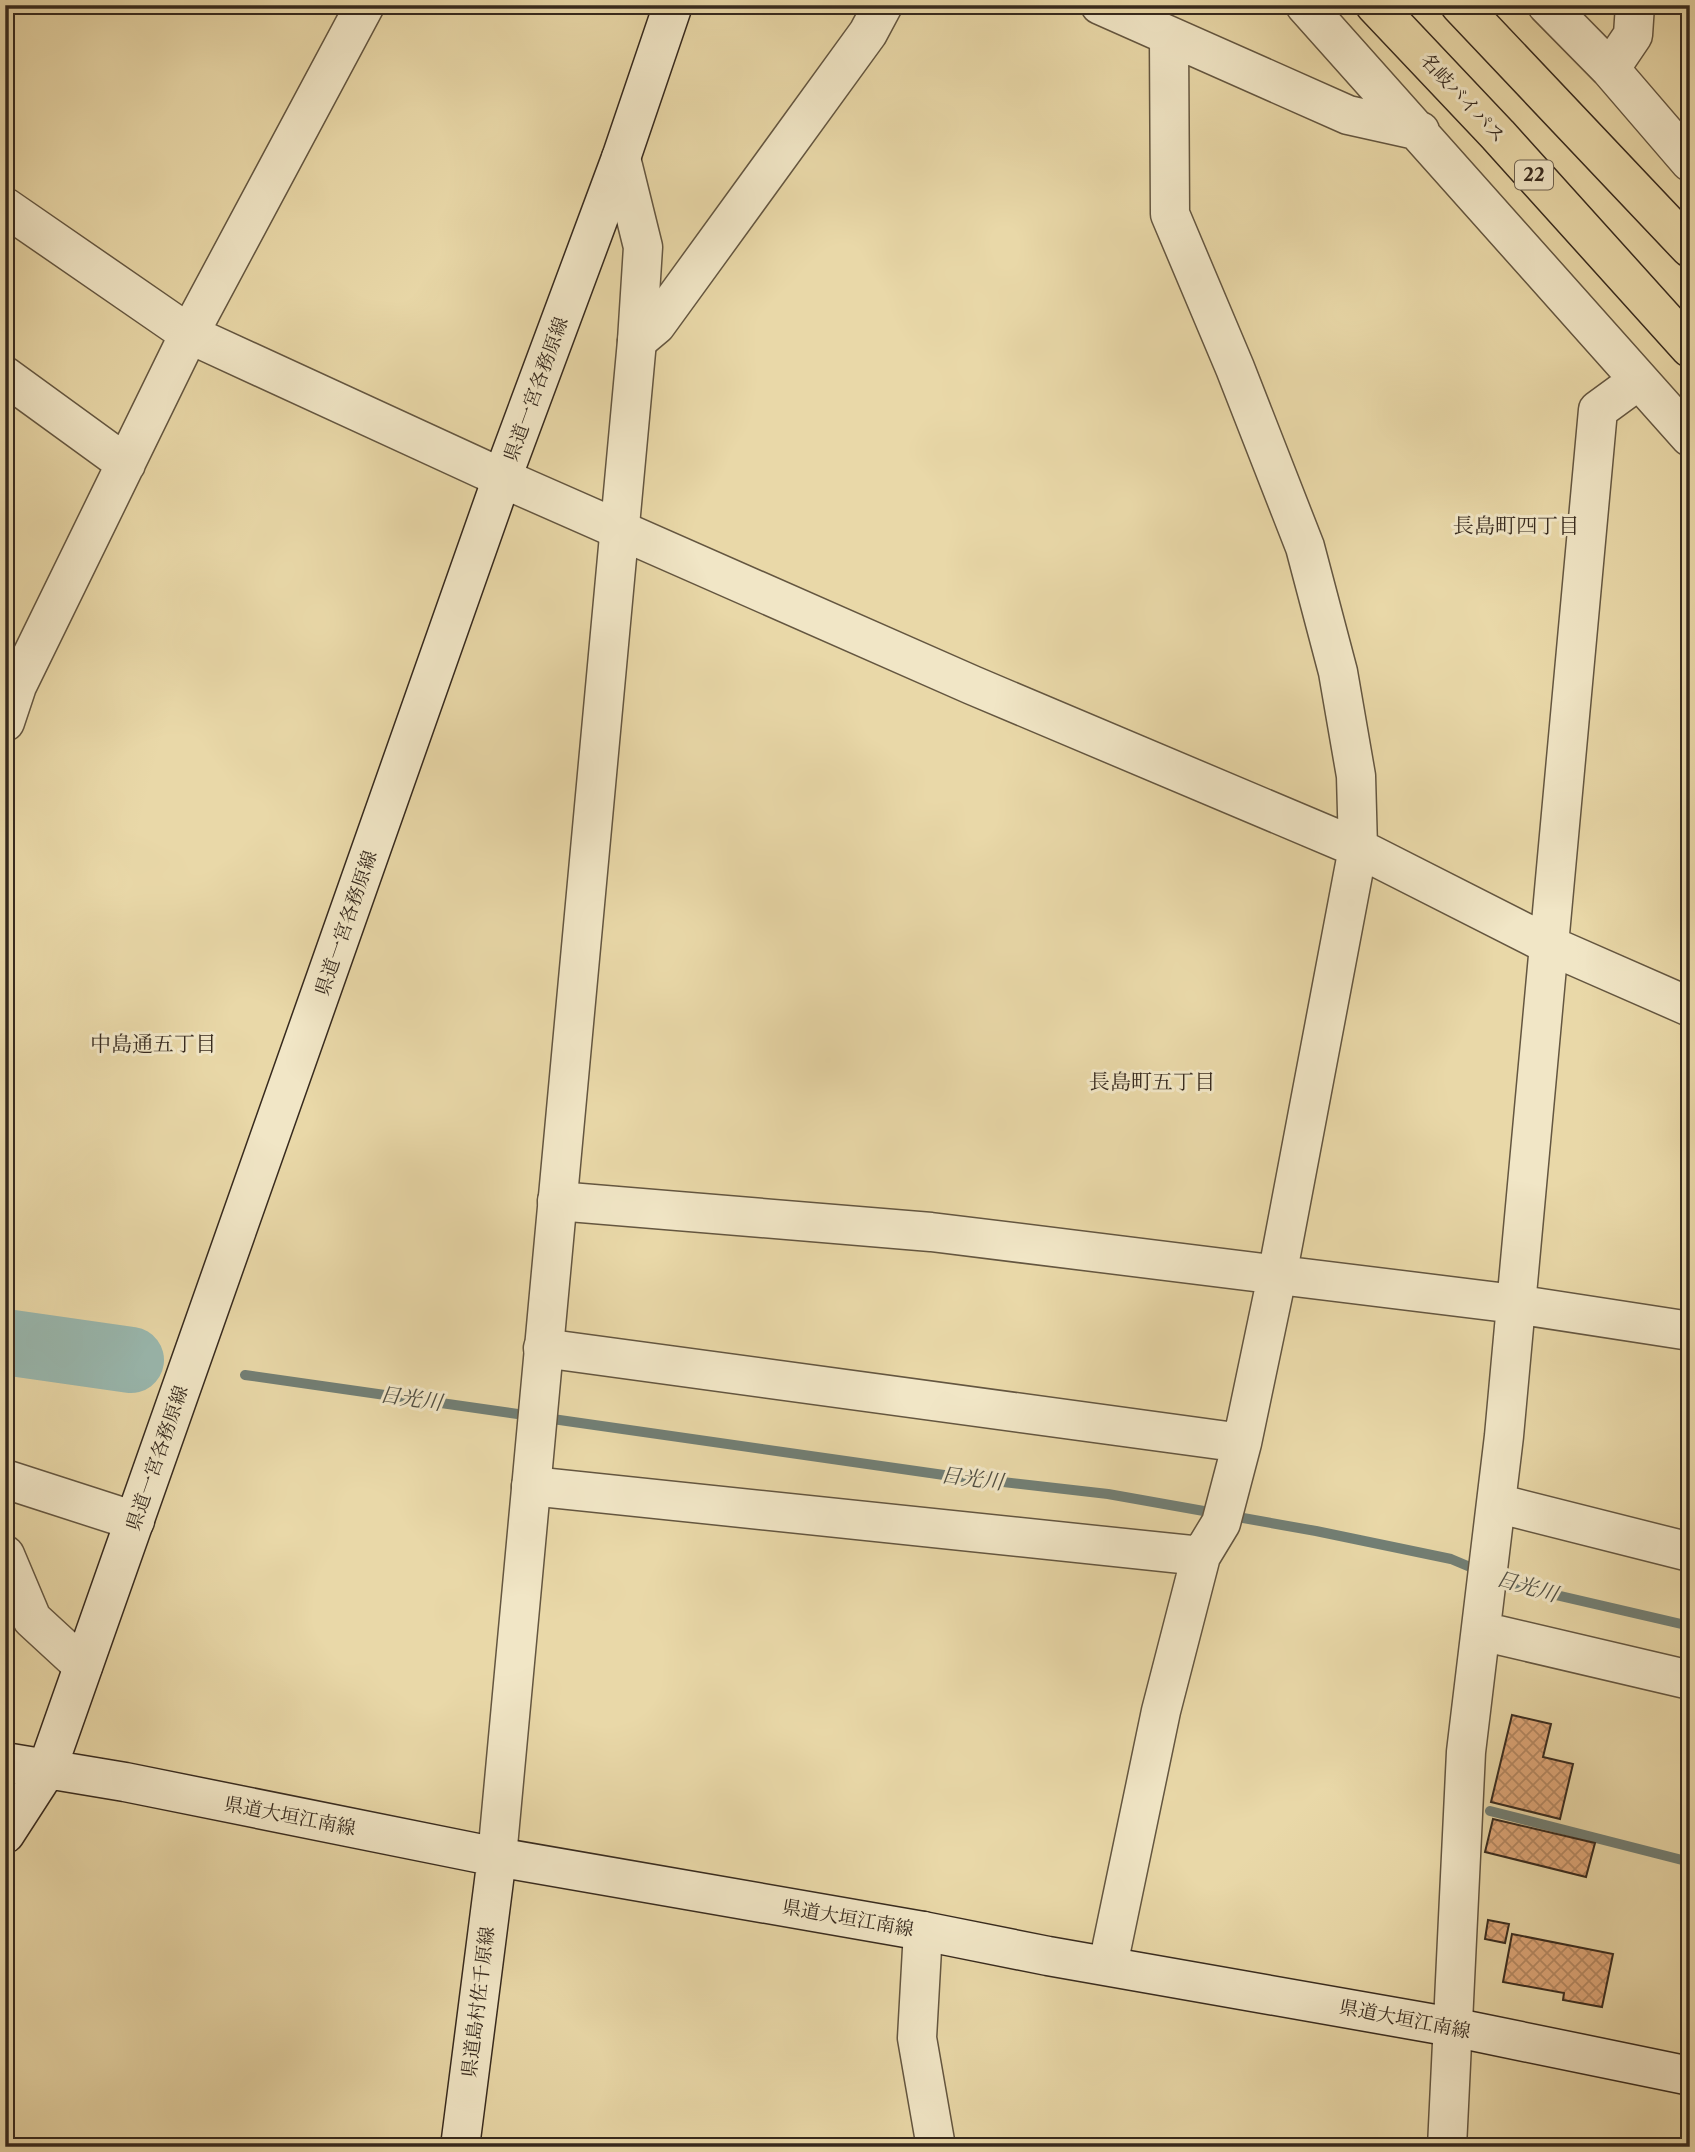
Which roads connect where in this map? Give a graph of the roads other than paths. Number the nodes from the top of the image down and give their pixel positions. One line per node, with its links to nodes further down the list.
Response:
1 (673, 5): 13 (street, 県道一宮各務原線)
2 (883, 5): 18 (street)
3 (1100, 5): 10 (street)
4 (1305, 5): 12 (street)
5 (1375, 5): 19 (highway, 名岐バイパス / 22)
6 (1460, 5): 16 (highway)
7 (1547, 5): 11 (street)
8 (1635, 5): 11 (street)
9 (355, 9): 17 (street)
10 (1169, 38): 12 (street); 27 (street)
11 (1610, 69): 14 (street)
12 (1420, 131): 21 (street)
13 (621, 158): 18 (street, 県道島村佐千原線); 24 (street, 県道一宮各務原線)
14 (1690, 162)
15 (5, 207): 17 (street)
16 (1690, 248)
17 (189, 334): 23 (street); 24 (street)
18 (637, 341): 25 (street, 県道島村佐千原線)
19 (1690, 348)
20 (5, 376): 23 (street)
21 (1639, 380): 22 (street); 28 (street)
22 (1690, 437)
23 (126, 464): 26 (street)
24 (502, 478): 25 (street); 39 (street, 県道一宮各務原線)
25 (621, 529): 27 (street); 30 (street, 県道島村佐千原線)
26 (5, 722)
27 (1358, 848): 28 (street); 31 (street)
28 (1551, 946): 29 (street); 32 (street)
29 (1690, 1007)
30 (557, 1201): 31 (street); 34 (street, 県道島村佐千原線)
31 (1277, 1276): 32 (street); 35 (street)
32 (1515, 1304): 33 (street); 38 (street)
33 (1690, 1331)
34 (543, 1348): 35 (street); 37 (street, 県道島村佐千原線)
35 (1242, 1443): 42 (street)
36 (5, 1479): 39 (street)
37 (531, 1486): 42 (street); 49 (street, 県道島村佐千原線)
38 (1495, 1513): 40 (street); 43 (street)
39 (135, 1521): 44 (street, 県道一宮各務原線)
40 (1690, 1552)
41 (5, 1555): 44 (street)
42 (1201, 1556): 51 (street)
43 (1482, 1625): 45 (street); 52 (street)
44 (83, 1666): 47 (street, 県道一宮各務原線)
45 (1690, 1681)
46 (5, 1762): 47 (street, 県道大垣江南線)
47 (47, 1769): 48 (street, 県道一宮各務原線); 49 (street, 県道大垣江南線)
48 (5, 1834)
49 (497, 1857): 50 (street, 県道大垣江南線); 54 (street, 県道島村佐千原線)
50 (923, 1931): 51 (street, 県道大垣江南線); 55 (street)
51 (1108, 1965): 52 (street, 県道大垣江南線)
52 (1452, 2027): 53 (street, 県道大垣江南線); 56 (street)
53 (1690, 2076)
54 (460, 2147)
55 (936, 2147)
56 (1447, 2147)

